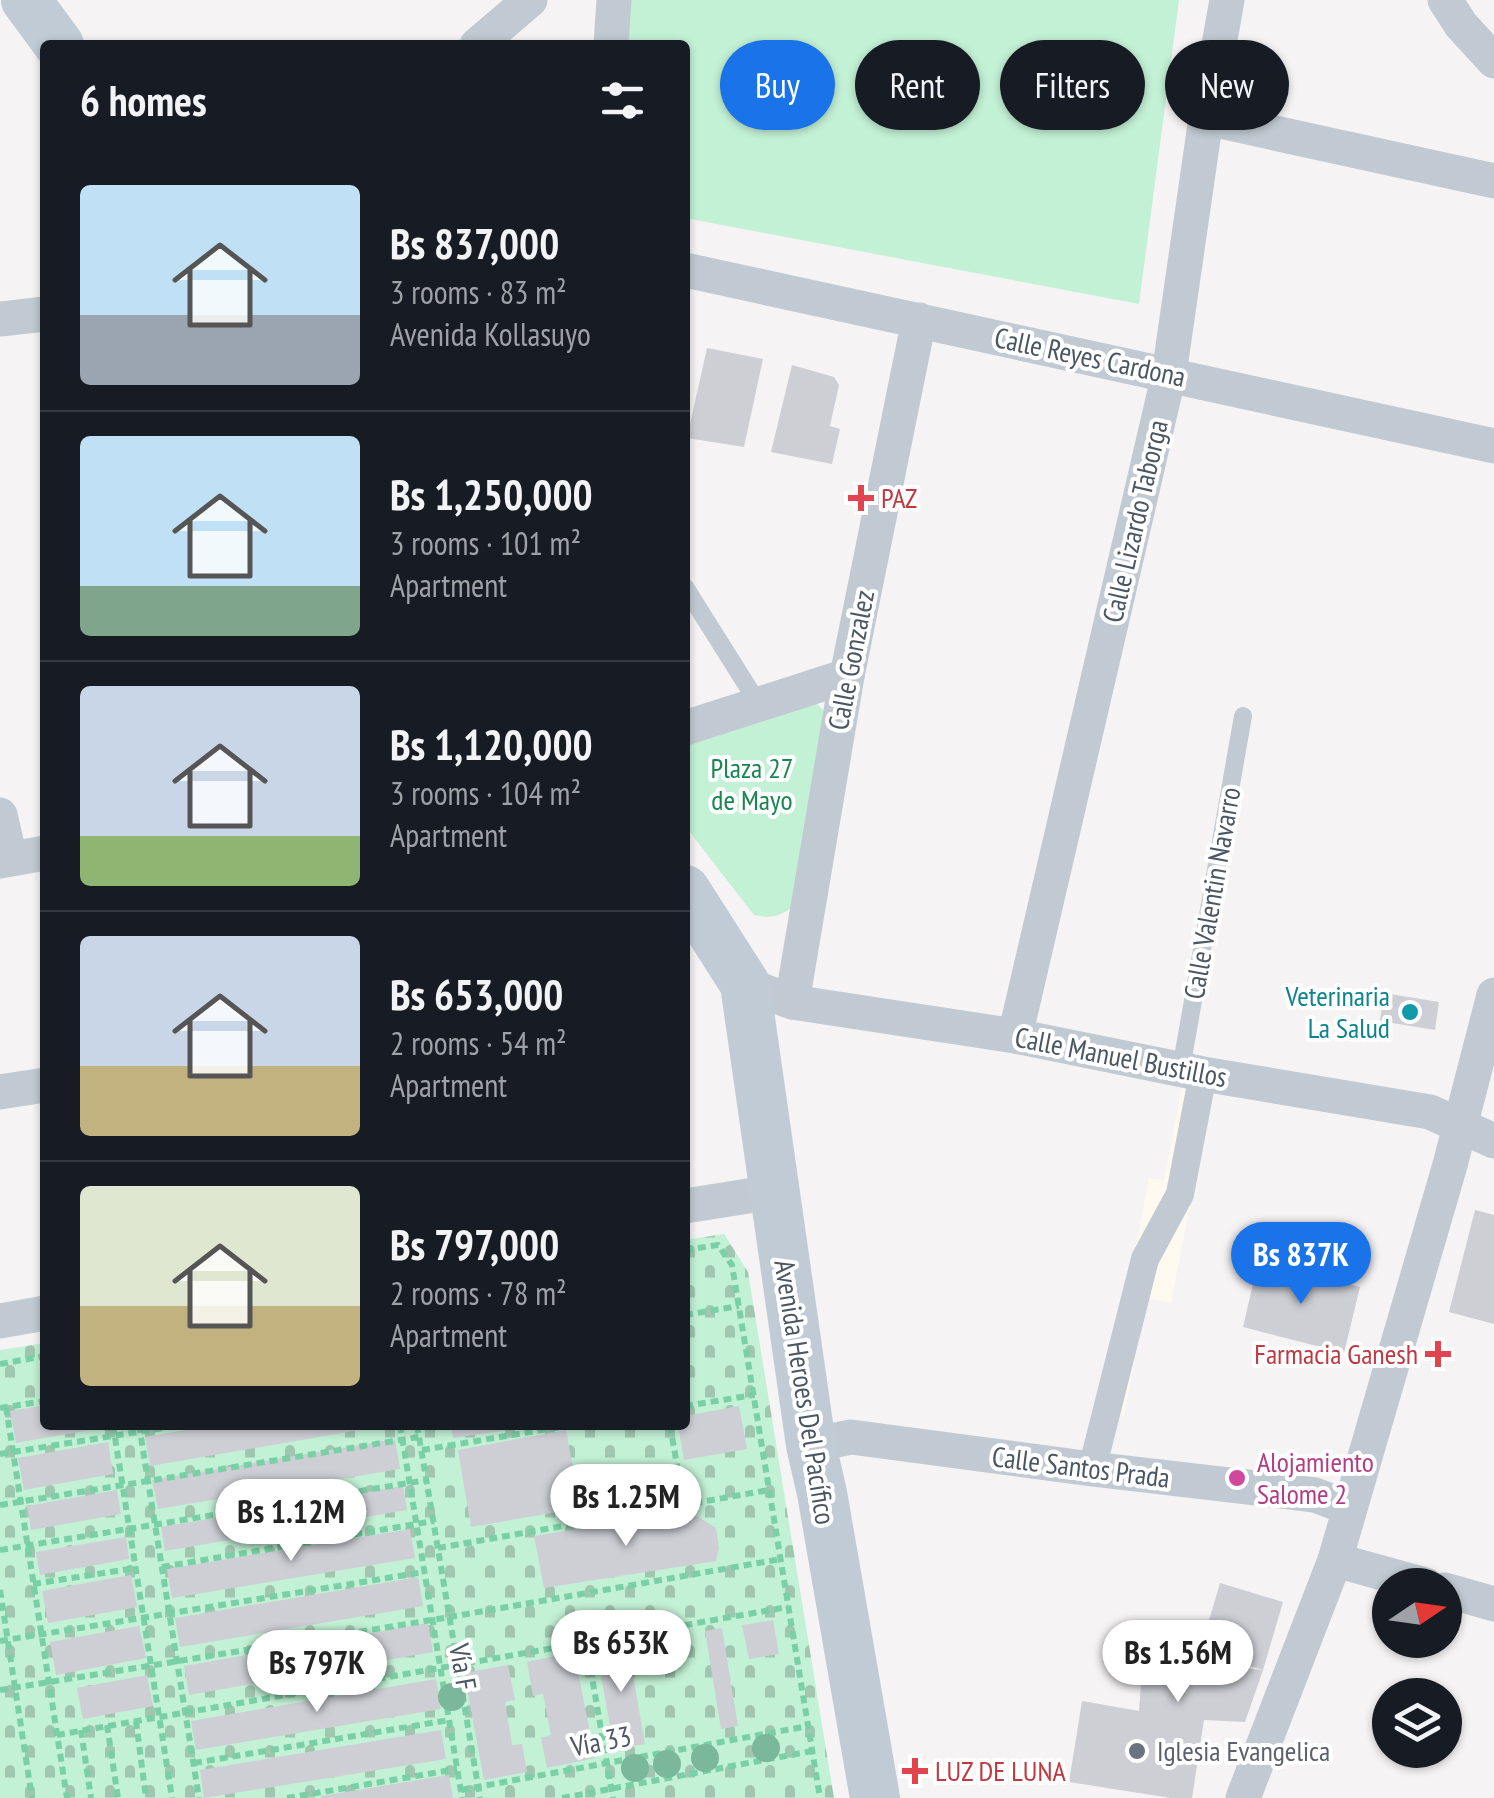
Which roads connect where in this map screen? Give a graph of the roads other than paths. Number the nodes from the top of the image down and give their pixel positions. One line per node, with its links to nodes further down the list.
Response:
1 (26, 0): 6 (main road)
2 (530, 0): 7 (street)
3 (614, 0): 8 (street)
4 (1227, 0): 9 (street, Calle Lizardo Taborga)
5 (1445, 0): 10 (street)
6 (55, 40)
7 (483, 40)
8 (611, 40)
9 (1220, 40)
10 (1494, 60)
11 (1204, 130): 18 (street, Calle Lizardo Taborga)
12 (1261, 130): 13 (street)
13 (1494, 181)
14 (690, 271): 17 (street, Calle Reyes Cardona)
15 (40, 315): 16 (street)
16 (0, 319)
17 (919, 320): 18 (street, Calle Reyes Cardona); 21 (street, Calle Gonzalez)
18 (1169, 374): 19 (street, Calle Reyes Cardona); 32 (street, Calle Lizardo Taborga)
19 (1494, 446)
20 (690, 595): 22 (lane)
21 (847, 676): 22 (street); 31 (street, Calle Gonzalez)
22 (758, 704): 24 (street)
23 (1243, 716): 33 (lane, Calle Valentin Navarro)
24 (690, 726)
25 (0, 814): 27 (street)
26 (40, 854): 27 (street)
27 (5, 860)
28 (690, 898): 29 (main road)
29 (745, 984): 31 (street, Calle Manuel Bustillos); 38 (main road, Avenida Heroes Del Pacífico)
30 (1494, 995): 36 (street)
31 (792, 1002): 32 (street, Calle Manuel Bustillos)
32 (1015, 1036): 33 (street, Calle Manuel Bustillos)
33 (1192, 1071): 36 (street, Calle Manuel Bustillos); 43 (street, Calle Valentin Navarro)
34 (40, 1087): 35 (street)
35 (0, 1092)
36 (1460, 1124): 37 (street, Calle Manuel Bustillos); 44 (street)
37 (1494, 1141)
38 (773, 1192): 39 (street); 42 (main road, Avenida Heroes Del Pacífico)
39 (690, 1205)
40 (40, 1314): 41 (street)
41 (0, 1321)
42 (810, 1445): 43 (street, Calle Santos Prada); 49 (main road, Avenida Heroes Del Pacífico)
43 (1092, 1469): 44 (street, Calle Santos Prada)
44 (1349, 1508): 45 (street)
45 (1335, 1560): 46 (street); 50 (street)
46 (1372, 1570)
47 (1462, 1595): 48 (street)
48 (1494, 1604)
49 (875, 1798)
50 (1243, 1798)

